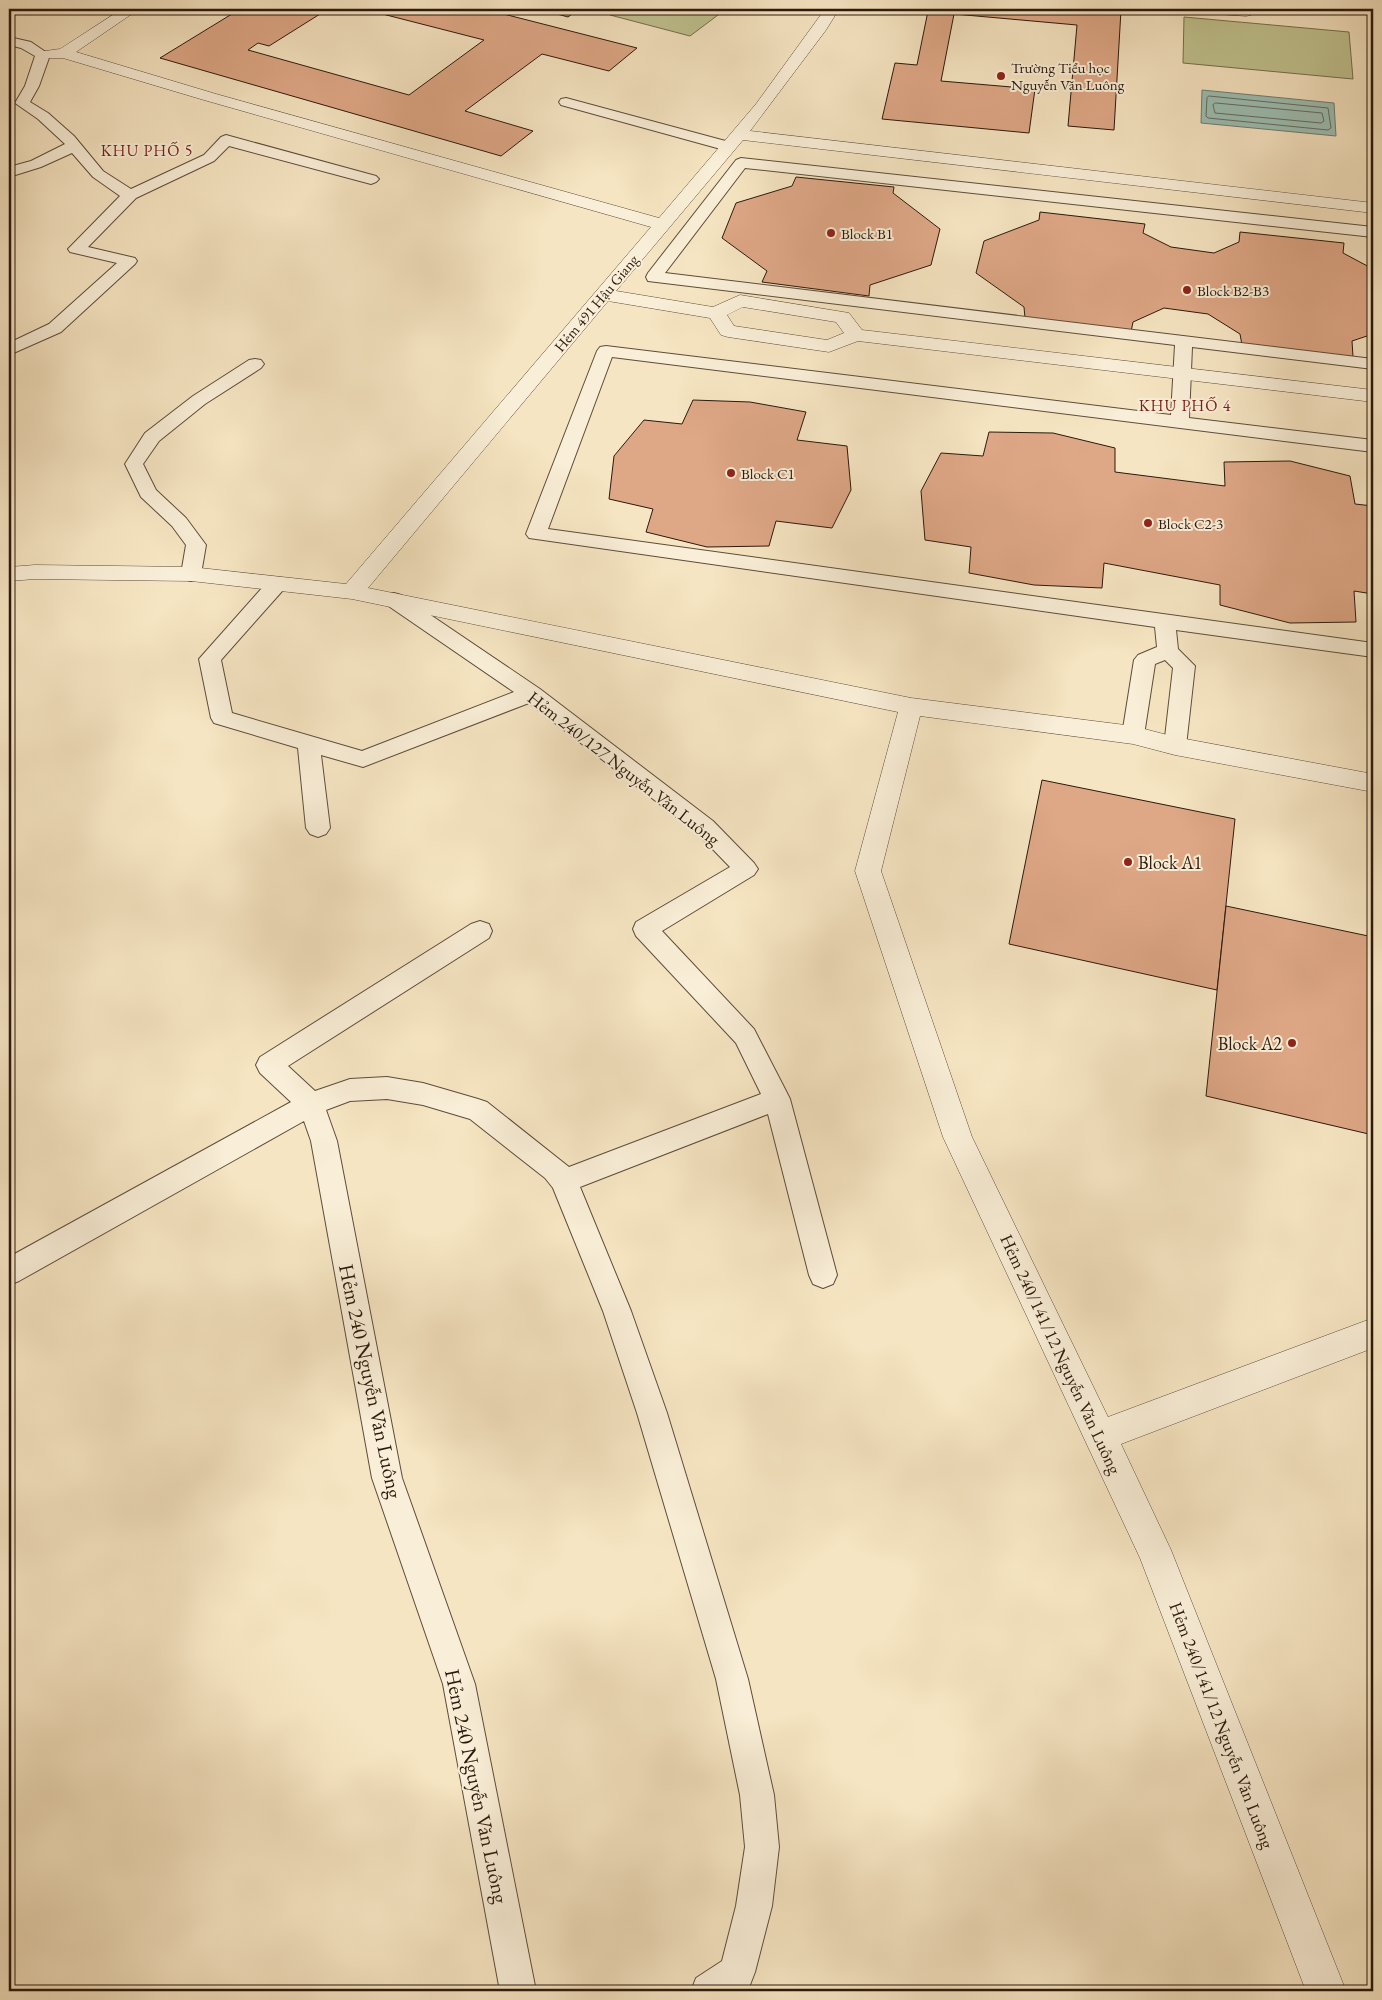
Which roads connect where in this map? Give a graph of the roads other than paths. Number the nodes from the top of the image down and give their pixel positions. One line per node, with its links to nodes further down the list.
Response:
1 (132, 9): 6 (street)
2 (832, 9): 9 (street, Hẻm 491 Hậu Giang)
3 (1204, 9): 4 (street)
4 (1246, 12)
5 (9, 40): 7 (lane)
6 (64, 53): 7 (street); 18 (street)
7 (43, 55): 10 (lane)
8 (566, 102): 9 (lane)
9 (733, 141): 13 (street); 18 (street, Hẻm 491 Hậu Giang)
10 (74, 146): 11 (lane); 14 (lane)
11 (9, 172)
12 (372, 179): 14 (lane)
13 (1104, 179): 15 (street); 16 (lane)
14 (130, 195): 25 (lane)
15 (1299, 200): 17 (street); 19 (lane)
16 (1100, 202): 19 (lane); 24 (lane)
17 (1373, 208)
18 (662, 224): 21 (street, Hẻm 491 Hậu Giang)
19 (1299, 224): 20 (lane)
20 (1373, 232)
21 (603, 295): 22 (street); 35 (street, Hẻm 491 Hậu Giang)
22 (716, 313): 23 (street); 23 (street)
23 (856, 335): 28 (street)
24 (1184, 341): 27 (lane); 28 (lane)
25 (9, 350)
26 (255, 364): 33 (lane)
27 (1373, 364)
28 (1182, 373): 29 (street); 30 (lane)
29 (1373, 396)
30 (1180, 422): 31 (lane); 37 (lane)
31 (1373, 446)
32 (9, 574): 33 (street, Hẻm 240/127 Nguyễn Văn Luông)
33 (191, 574): 34 (street, Hẻm 240/127 Nguyễn Văn Luông)
34 (277, 584): 35 (street, Hẻm 240/127 Nguyễn Văn Luông); 43 (lane)
35 (352, 592): 36 (street, Hẻm 240/127 Nguyễn Văn Luông)
36 (394, 600): 40 (lane, Hẻm 240/127 Nguyễn Văn Luông); 41 (street, Hẻm 240/127 Nguyễn Văn Luông)
37 (1165, 621): 38 (lane); 39 (lane)
38 (1373, 650)
39 (1168, 651): 42 (lane); 44 (lane)
40 (532, 694): 43 (lane); 48 (lane, Hẻm 240/127 Nguyễn Văn Luông)
41 (911, 706): 42 (street, Hẻm 240/127 Nguyễn Văn Luông); 54 (street, Hẻm 240/141/12 Nguyễn Văn Luông)
42 (1133, 736): 44 (street, Hẻm 240/127 Nguyễn Văn Luông)
43 (309, 743): 46 (lane)
44 (1174, 746): 45 (street, Hẻm 240/127 Nguyễn Văn Luông)
45 (1373, 783)
46 (318, 828)
47 (480, 931): 49 (lane)
48 (777, 1099): 50 (lane); 52 (lane, Hẻm 240/127 Nguyễn Văn Luông)
49 (311, 1104): 50 (lane); 51 (lane); 55 (lane, Hẻm 240 Nguyễn Văn Luông)
50 (564, 1181): 56 (lane)
51 (9, 1272)
52 (823, 1275)
53 (1373, 1333): 54 (street)
54 (1100, 1436): 57 (street, Hẻm 240/141/12 Nguyễn Văn Luông)
55 (518, 1991)
56 (708, 1991)
57 (1326, 1991)

